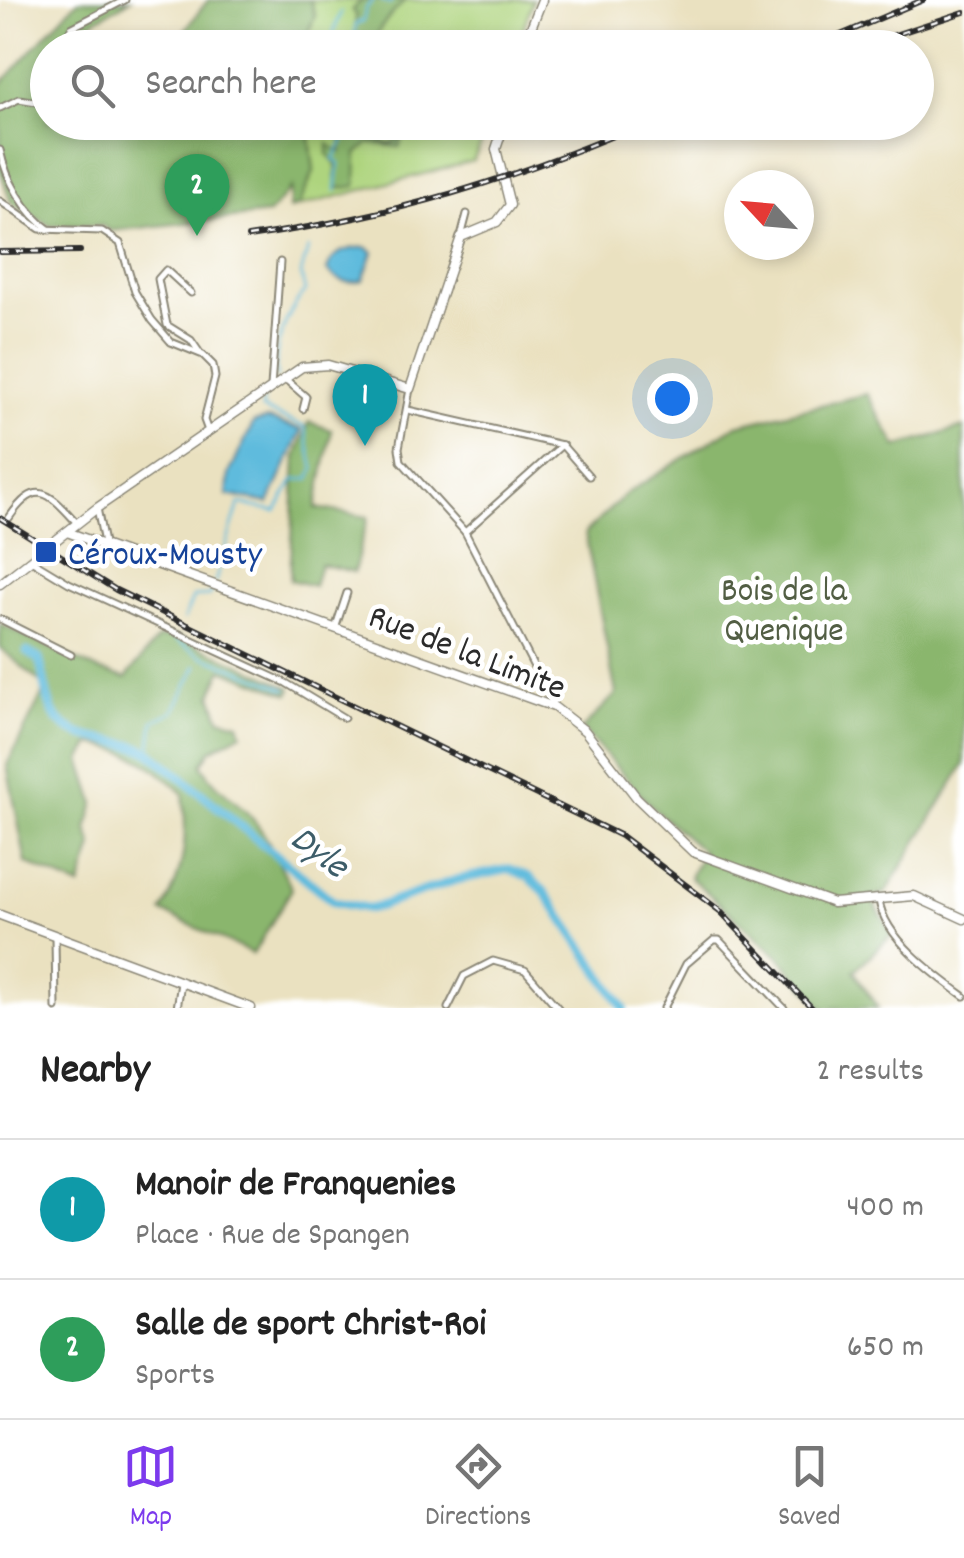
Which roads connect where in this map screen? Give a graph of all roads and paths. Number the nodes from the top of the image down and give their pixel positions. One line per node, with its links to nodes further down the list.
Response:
1 (126, 0): 3 (street)
2 (542, 0): 4 (street)
3 (72, 30)
4 (530, 30)
5 (30, 102): 6 (street)
6 (0, 108)
7 (499, 140): 12 (street)
8 (0, 150): 11 (street)
9 (0, 201): 11 (street)
10 (467, 214): 12 (street)
11 (51, 231): 15 (street)
12 (461, 237): 17 (street)
13 (280, 262): 18 (street)
14 (191, 293): 15 (street)
15 (200, 354): 21 (street)
16 (284, 378): 17 (street); 18 (street); 19 (street)
17 (407, 385): 20 (street)
18 (271, 387): 21 (street)
19 (303, 409)
20 (408, 410): 22 (street); 28 (street)
21 (208, 431): 24 (street)
22 (562, 446): 23 (street); 28 (street)
23 (589, 476)
24 (97, 508): 26 (street); 29 (street)
25 (8, 518): 26 (street)
26 (77, 523): 27 (street)
27 (67, 532): 29 (street, Rue de la Limite); 30 (street)
28 (465, 532): 36 (street)
29 (105, 546): 34 (street, Rue de la Limite)
30 (31, 560): 31 (street); 37 (street)
31 (0, 584)
32 (347, 594): 34 (street)
33 (0, 618): 35 (street)
34 (335, 629): 36 (street, Rue de la Limite)
35 (71, 655)
36 (542, 696): 38 (street, Rue de la Limite)
37 (344, 718)
38 (879, 900): 40 (street, Rue de la Limite); 43 (street)
39 (0, 915): 41 (street)
40 (964, 919)
41 (55, 936): 42 (street); 46 (street)
42 (186, 984): 45 (street); 47 (street)
43 (964, 996)
44 (782, 1005): 50 (street)
45 (178, 1006)
46 (56, 1008)
47 (251, 1008)
48 (448, 1008): 49 (street)
49 (558, 1008)
50 (664, 1008)

